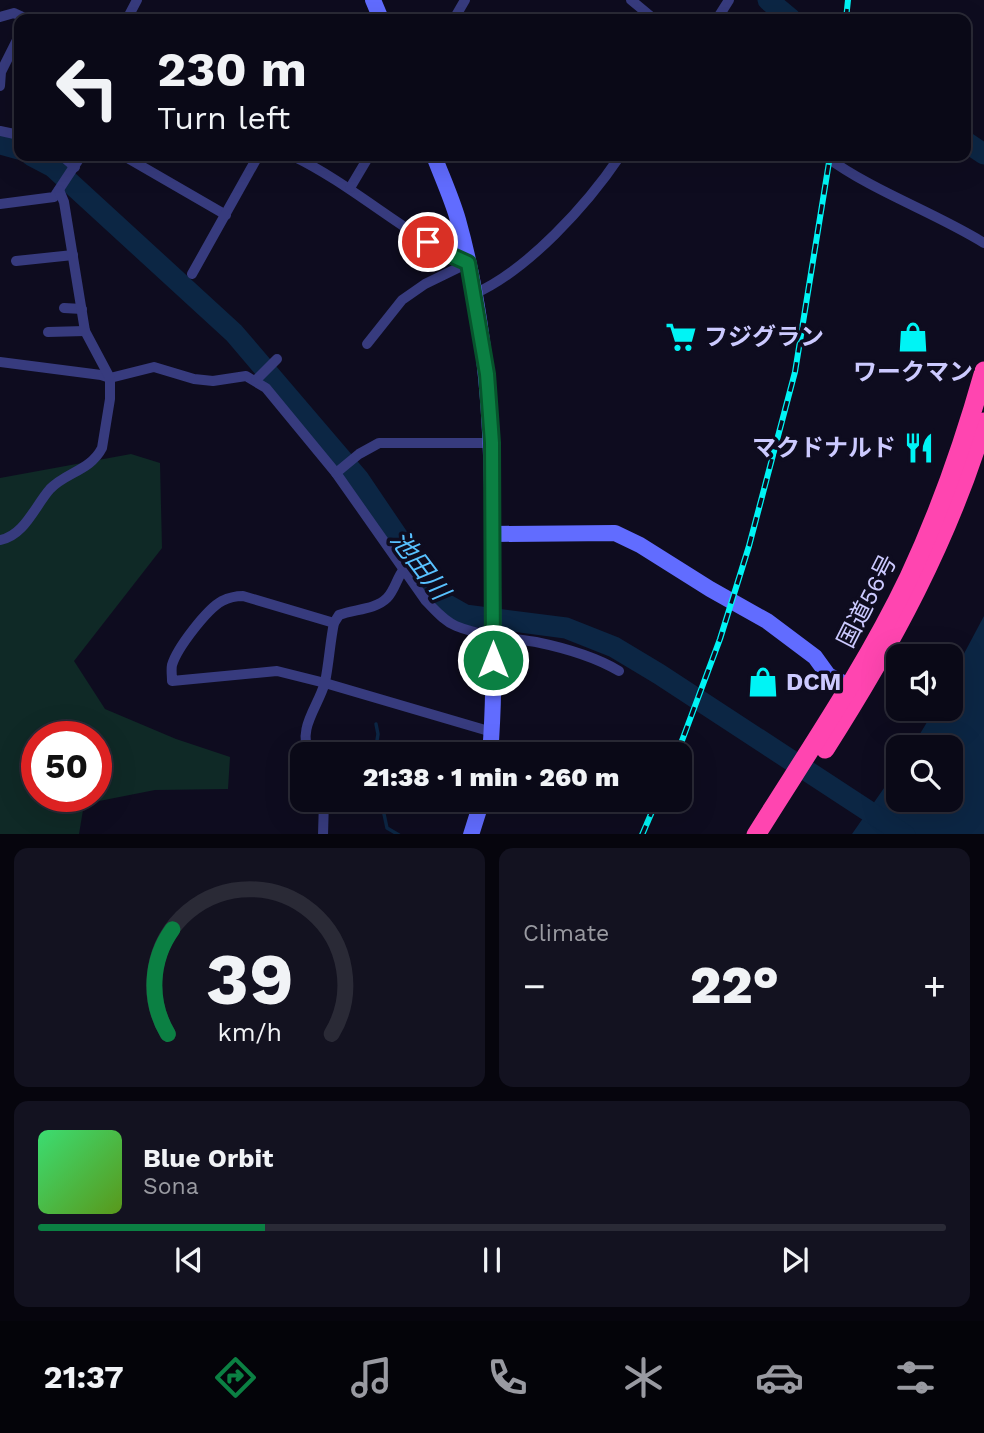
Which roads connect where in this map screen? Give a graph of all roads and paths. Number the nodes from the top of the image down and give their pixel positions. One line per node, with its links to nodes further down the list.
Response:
1 (13, 0): 3 (street)
2 (631, 0): 4 (street)
3 (14, 13): 5 (street)
4 (648, 14)
5 (0, 17)
6 (14, 46): 7 (street)
7 (0, 86)
8 (68, 161): 17 (street)
9 (78, 161): 17 (street)
10 (133, 161): 21 (street)
11 (255, 161): 21 (street)
12 (302, 161): 18 (street)
13 (366, 161): 18 (street)
14 (436, 161): 25 (main road)
15 (617, 161): 27 (street)
16 (832, 161): 22 (street)
17 (75, 167): 19 (street)
18 (350, 188): 25 (street)
19 (59, 190): 20 (street); 23 (street)
20 (0, 204)
21 (226, 215): 26 (street)
22 (984, 243)
23 (73, 255): 24 (street); 29 (street)
24 (16, 261)
25 (468, 263): 27 (main road); 32 (street)
26 (192, 274)
27 (474, 294): 39 (main road)
28 (64, 308): 29 (street)
29 (82, 309): 30 (street)
30 (85, 331): 31 (street); 36 (street)
31 (48, 332)
32 (367, 345)
33 (277, 359): 37 (street)
34 (0, 362): 36 (street)
35 (984, 371): 48 (highway, 国道56号)
36 (110, 378): 37 (street); 42 (street)
37 (256, 380): 40 (street)
38 (984, 422): 48 (highway, 国道56号)
39 (492, 443): 40 (street); 41 (main road)
40 (336, 473): 43 (street)
41 (493, 534): 45 (main road); 48 (main road)
42 (0, 540)
43 (404, 569): 44 (street); 45 (street)
44 (334, 623): 47 (street); 47 (street)
45 (493, 634): 46 (street); 49 (main road)
46 (619, 671)
47 (325, 682): 49 (street); 50 (street)
48 (855, 690): 52 (highway, 国道56号)
49 (492, 732): 51 (main road)
50 (306, 742)
51 (492, 742)
52 (790, 790): 57 (highway, 国道56号); 58 (highway, 国道56号)
53 (324, 812): 55 (street)
54 (478, 812): 56 (main road)
55 (323, 834)
56 (471, 834)
57 (757, 834)
58 (768, 834)

